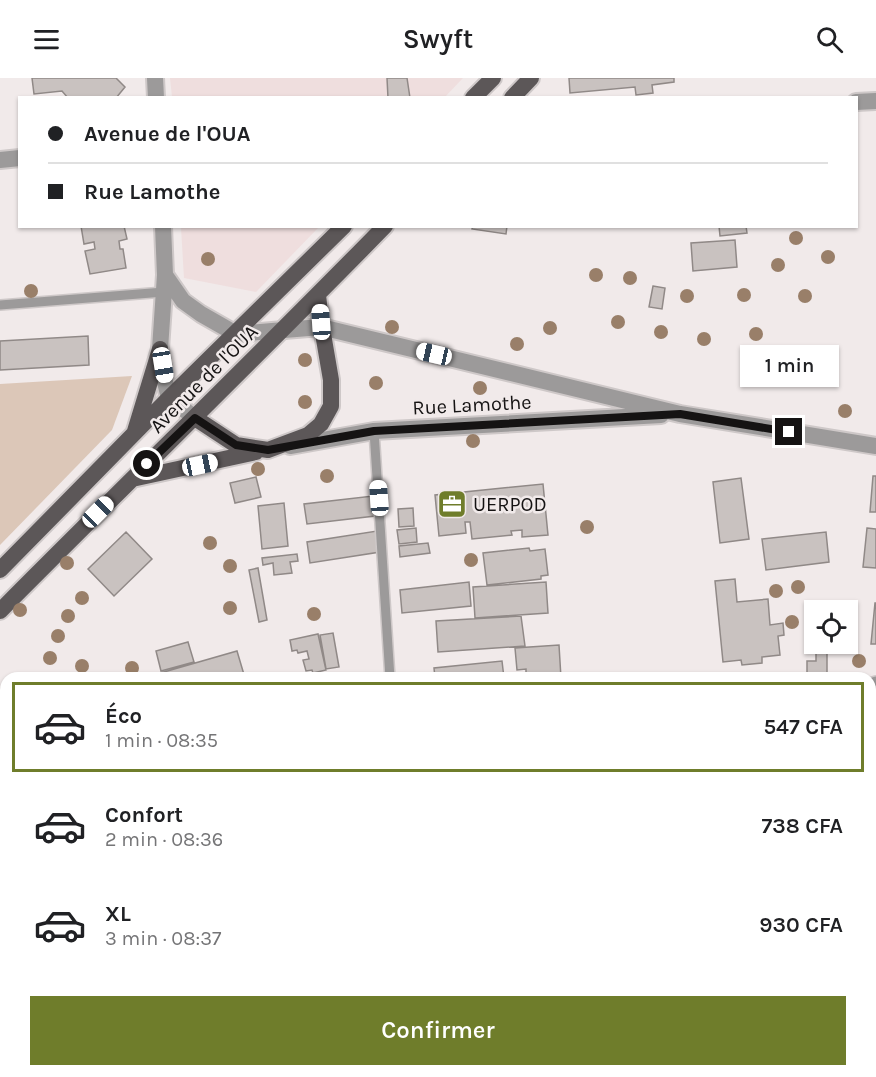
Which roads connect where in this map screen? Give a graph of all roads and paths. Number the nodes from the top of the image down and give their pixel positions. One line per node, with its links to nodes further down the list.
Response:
1 (155, 78): 4 (street)
2 (492, 78): 5 (main road)
3 (531, 78): 6 (main road)
4 (156, 96)
5 (475, 96)
6 (515, 96)
7 (876, 101): 8 (street)
8 (858, 102)
9 (18, 158): 10 (street)
10 (0, 160)
11 (163, 228): 14 (street)
12 (342, 228): 19 (main road, Avenue de l'OUA)
13 (383, 228): 15 (main road, Avenue de l'OUA)
14 (164, 284): 16 (lane); 19 (street); 20 (street)
15 (318, 295): 17 (main road); 18 (main road, Avenue de l'OUA)
16 (0, 305)
17 (321, 327): 18 (street, Rue Lamothe); 22 (street, Rue Lamothe); 27 (main road)
18 (284, 330): 19 (street, Rue Lamothe); 23 (main road, Avenue de l'OUA)
19 (236, 334): 21 (main road, Avenue de l'OUA)
20 (160, 349): 21 (street); 25 (main road)
21 (170, 398): 23 (street); 25 (main road, Avenue de l'OUA)
22 (680, 414): 24 (street, Rue Lamothe); 26 (street, Rue Lamothe)
23 (195, 418): 27 (main road); 28 (main road, Avenue de l'OUA)
24 (374, 431): 27 (street, Rue Lamothe); 31 (lane)
25 (135, 433): 29 (main road, Avenue de l'OUA)
26 (876, 446)
27 (268, 450): 28 (main road)
28 (131, 479): 30 (main road, Avenue de l'OUA)
29 (0, 570)
30 (0, 611)
31 (390, 672)

